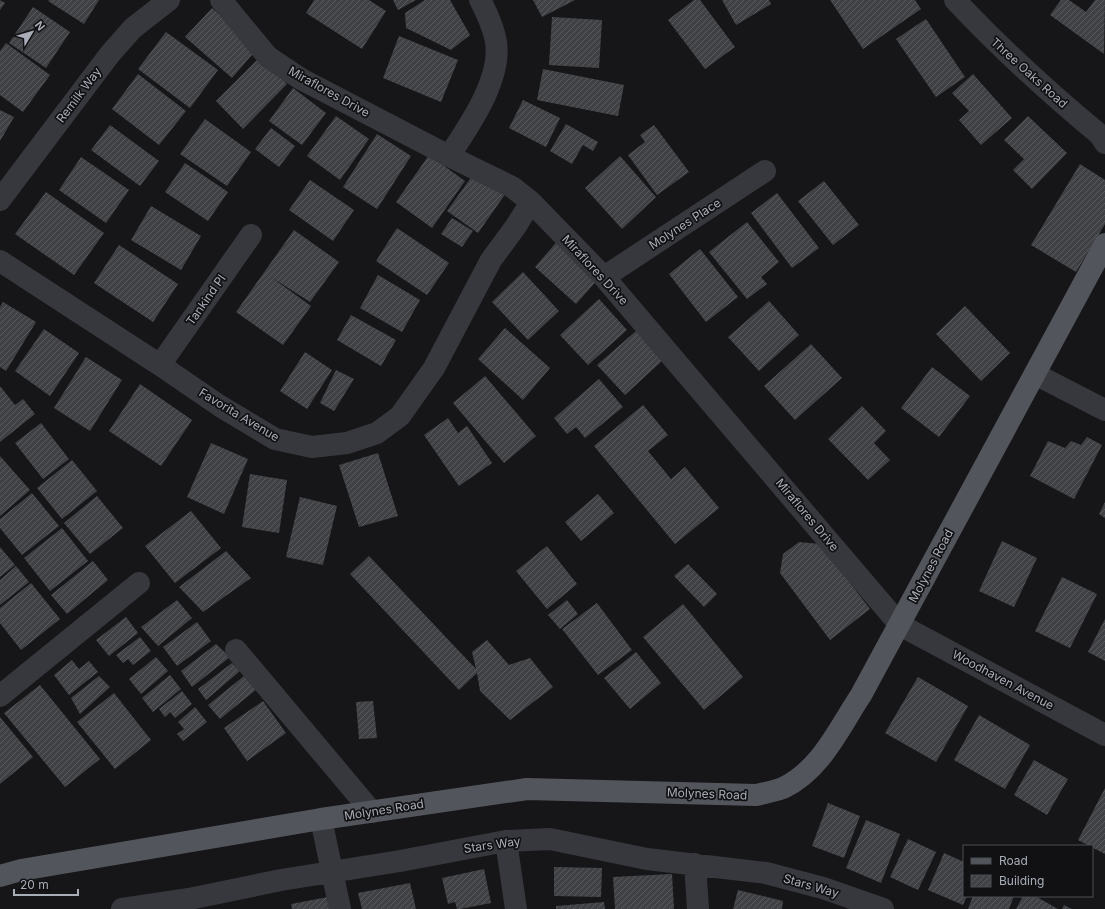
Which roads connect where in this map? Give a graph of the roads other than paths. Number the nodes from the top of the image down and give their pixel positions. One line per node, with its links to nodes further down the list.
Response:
1 (169, 0): 8 (street, Remilk Way)
2 (221, 0): 6 (street, Miraflores Drive)
3 (480, 0): 6 (street)
4 (955, 0): 5 (street, Three Oaks Road)
5 (1105, 143)
6 (449, 156): 9 (street, Miraflores Drive)
7 (765, 171): 13 (street, Molynes Place)
8 (0, 200)
9 (531, 202): 13 (street, Miraflores Drive); 14 (street, Favorita Avenue)
10 (251, 235): 14 (street, Tankind Pl)
11 (1105, 244): 15 (main road, Molynes Road)
12 (0, 261): 14 (street, Favorita Avenue)
13 (604, 277): 18 (street, Miraflores Drive)
14 (160, 364)
15 (1036, 374): 16 (street); 18 (main road, Molynes Road)
16 (1105, 410)
17 (139, 583): 20 (street)
18 (900, 624): 21 (street, Woodhaven Avenue); 22 (main road, Molynes Road)
19 (236, 650): 22 (street)
20 (0, 696)
21 (1105, 736)
22 (372, 812): 23 (main road, Molynes Road)
23 (321, 819): 26 (street); 27 (main road, Molynes Road)
24 (506, 841): 25 (street, Stars Way); 26 (street, Stars Way); 31 (street)
25 (695, 864): 32 (street); 33 (street, Stars Way)
26 (331, 871): 28 (street, Stars Way); 30 (street)
27 (0, 876)
28 (190, 904): 29 (street, Stars Way)
29 (122, 909)
30 (340, 909)
31 (516, 909)
32 (698, 909)
33 (883, 909)

